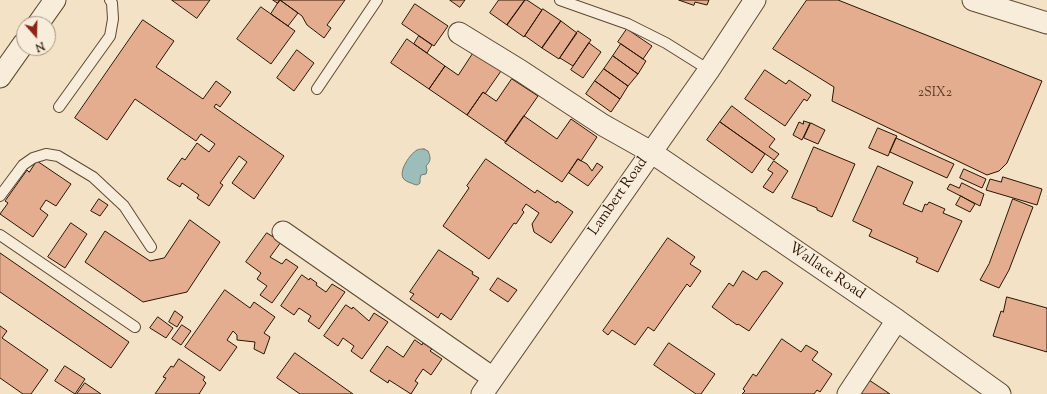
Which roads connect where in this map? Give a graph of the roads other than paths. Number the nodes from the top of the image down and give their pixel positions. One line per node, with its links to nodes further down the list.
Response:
1 (55, 0): 7 (street)
2 (110, 0): 14 (lane)
3 (378, 0): 13 (lane)
4 (560, 0): 11 (lane)
5 (756, 0): 11 (street, Lambert Road)
6 (973, 0): 8 (street)
7 (44, 16)
8 (1047, 23)
9 (459, 33): 15 (street, Wallace Road)
10 (16, 55): 12 (street)
11 (709, 70): 15 (street, Lambert Road)
12 (0, 77)
13 (317, 89)
14 (59, 107)
15 (651, 152): 20 (street, Wallace Road); 22 (street, Lambert Road)
16 (0, 196): 19 (lane)
17 (283, 232): 22 (street)
18 (0, 235): 21 (lane)
19 (151, 247)
20 (897, 320): 23 (street); 24 (street, Wallace Road)
21 (135, 326)
22 (488, 386)
23 (848, 394)
24 (1000, 394)

